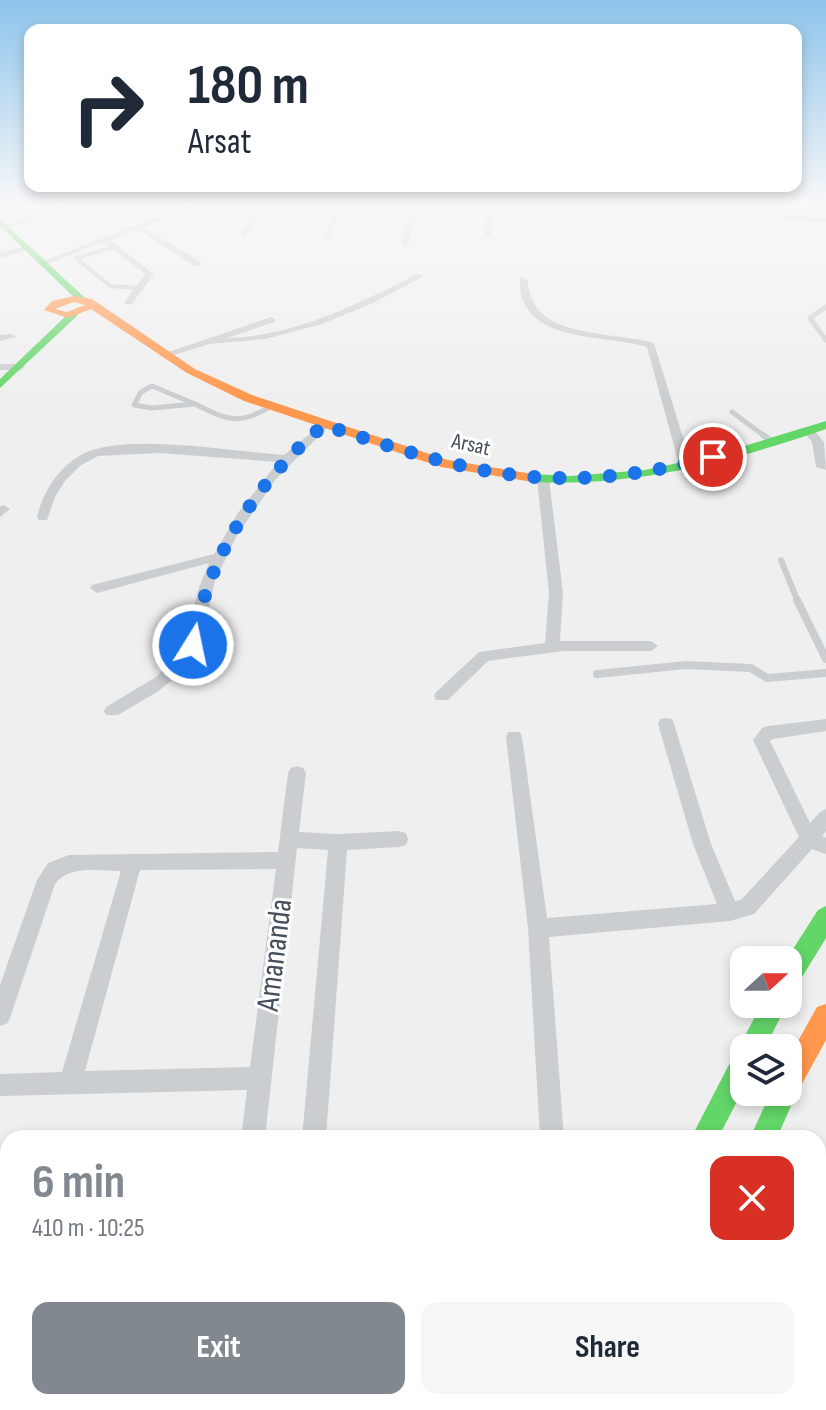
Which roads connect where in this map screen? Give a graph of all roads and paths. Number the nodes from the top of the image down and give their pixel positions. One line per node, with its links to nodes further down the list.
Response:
1 (55, 268): 4 (street)
2 (87, 268): 7 (lane)
3 (142, 268): 7 (street)
4 (51, 270): 10 (main road); 12 (main road); 13 (main road); 13 (main road)
5 (420, 276): 15 (street)
6 (523, 279): 27 (street)
7 (140, 288): 8 (street)
8 (128, 303)
9 (826, 307): 14 (lane)
10 (80, 308): 12 (main road); 13 (main road)
11 (271, 320): 15 (street)
12 (122, 323): 13 (main road); 16 (main road, Arsat)
13 (48, 324): 18 (main road)
14 (826, 340)
15 (210, 341): 16 (street)
16 (165, 355): 21 (main road, Arsat)
17 (0, 367): 18 (street)
18 (20, 367): 19 (main road)
19 (0, 385)
20 (198, 404): 20 (lane); 21 (lane)
21 (271, 406): 23 (main road, Arsat)
22 (732, 412): 25 (lane)
23 (324, 425): 26 (street); 29 (main road, Arsat)
24 (817, 428): 25 (main road, Arsat); 28 (street)
25 (772, 441): 27 (main road, Arsat)
26 (285, 459): 30 (street); 31 (street)
27 (685, 464): 29 (main road, Arsat)
28 (822, 467)
29 (543, 479): 35 (street)
30 (43, 517)
31 (221, 556): 33 (street); 40 (street)
32 (781, 560): 36 (lane)
33 (97, 588)
34 (651, 646): 35 (street)
35 (552, 648): 39 (street)
36 (826, 659)
37 (826, 673): 38 (lane)
38 (597, 674)
39 (442, 696)
40 (112, 711)
41 (666, 724): 51 (street)
42 (826, 725): 48 (street)
43 (514, 737): 53 (street)
44 (297, 773): 49 (street, Amananda)
45 (826, 817): 48 (street)
46 (399, 839): 47 (street)
47 (338, 842): 49 (street); 64 (street)
48 (817, 843): 51 (street)
49 (287, 850): 50 (street); 58 (street, Amananda)
50 (133, 862): 55 (street); 59 (street)
51 (730, 912): 53 (street)
52 (826, 917): 54 (main road)
53 (538, 928): 65 (street)
54 (802, 956)
55 (0, 1015)
56 (826, 1016): 57 (main road)
57 (802, 1059)
58 (261, 1078): 59 (street); 63 (street, Amananda)
59 (70, 1083): 60 (street)
60 (0, 1085)
61 (730, 1089): 66 (main road)
62 (778, 1106): 67 (main road)
63 (254, 1130)
64 (315, 1130)
65 (551, 1130)
66 (708, 1130)
67 (767, 1130)

